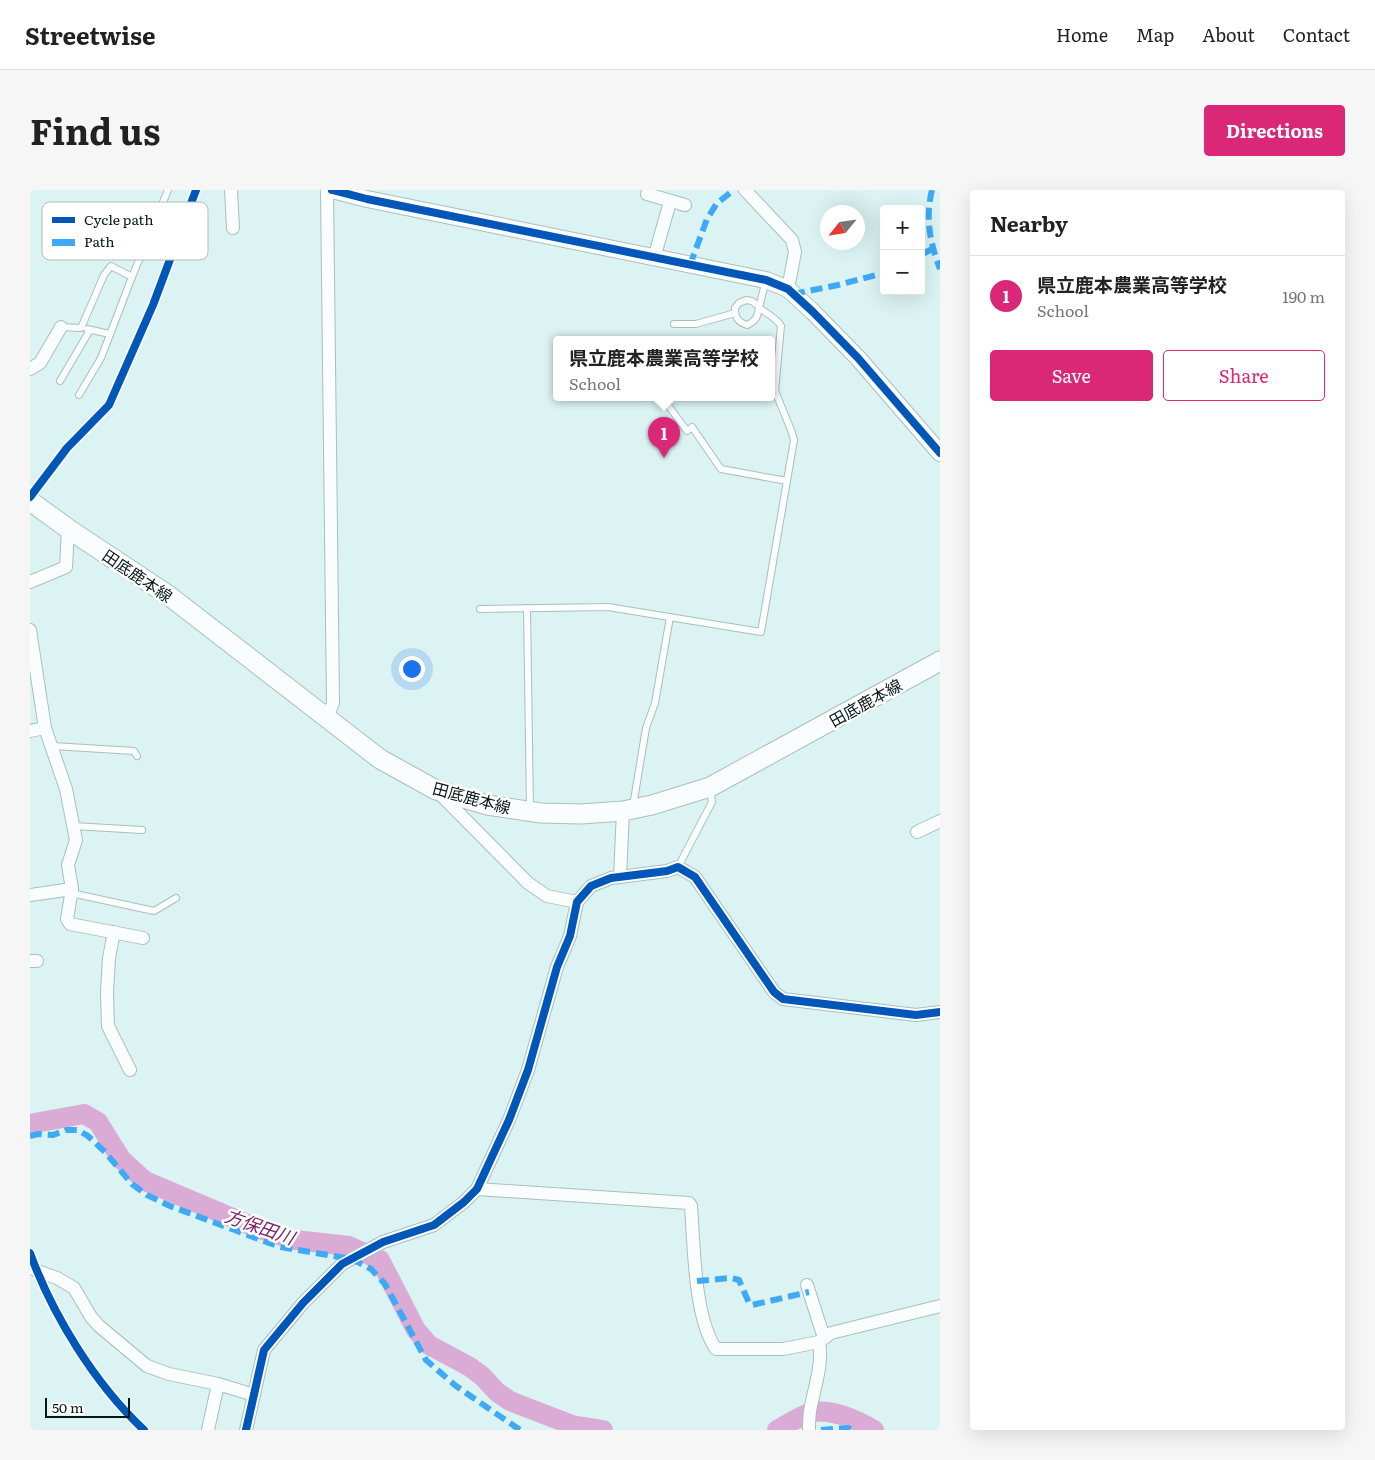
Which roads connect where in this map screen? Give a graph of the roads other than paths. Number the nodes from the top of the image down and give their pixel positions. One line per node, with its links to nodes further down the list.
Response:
1 (168, 190): 7 (lane)
2 (231, 190): 10 (street)
3 (327, 190): 37 (street)
4 (332, 190): 11 (street)
5 (745, 190): 15 (street)
6 (647, 194): 8 (street)
7 (163, 202)
8 (670, 202): 9 (street); 11 (street)
9 (685, 205)
10 (233, 228)
11 (654, 258): 14 (street)
12 (139, 260): 13 (lane)
13 (132, 277): 20 (lane); 22 (lane)
14 (766, 280): 15 (street); 16 (lane)
15 (788, 289): 27 (street)
16 (759, 307): 17 (lane); 17 (lane); 28 (lane)
17 (735, 312): 18 (lane)
18 (674, 324)
19 (61, 327): 20 (lane); 23 (street)
20 (81, 328): 21 (lane)
21 (90, 330): 22 (lane); 24 (lane)
22 (110, 334): 25 (lane)
23 (30, 369)
24 (60, 381)
25 (79, 395)
26 (665, 401): 28 (lane)
27 (940, 453)
28 (787, 481): 34 (lane)
29 (30, 501): 30 (main road, 田底鹿本線)
30 (68, 529): 31 (street); 37 (main road, 田底鹿本線)
31 (30, 582)
32 (527, 608): 33 (lane); 34 (lane); 45 (lane)
33 (480, 609)
34 (670, 617): 44 (lane)
35 (30, 630): 38 (street)
36 (940, 661): 42 (main road, 田底鹿本線)
37 (327, 718): 43 (main road, 田底鹿本線)
38 (46, 728): 39 (street); 40 (street)
39 (30, 731)
40 (53, 746): 41 (lane); 47 (street)
41 (137, 756)
42 (710, 788): 44 (main road, 田底鹿本線); 50 (lane)
43 (436, 790): 45 (main road, 田底鹿本線); 55 (street)
44 (628, 810): 45 (main road, 田底鹿本線); 51 (street)
45 (530, 812)
46 (940, 821): 49 (street)
47 (73, 826): 48 (lane); 52 (street)
48 (142, 830)
49 (917, 832)
50 (678, 867): 51 (street); 58 (street)
51 (620, 877): 55 (street)
52 (71, 891): 53 (street); 54 (lane); 56 (street)
53 (30, 895)
54 (176, 898)
55 (577, 902): 60 (street)
56 (114, 932): 57 (street); 59 (street)
57 (143, 938)
58 (940, 1012)
59 (130, 1070)
60 (477, 1189): 64 (street); 66 (street)
61 (30, 1267): 65 (street)
62 (807, 1285): 64 (street)
63 (940, 1306): 64 (street)
64 (822, 1340): 69 (street)
65 (218, 1384): 66 (street); 67 (street)
66 (254, 1395): 68 (street)
67 (208, 1430)
68 (246, 1430)
69 (809, 1430)

